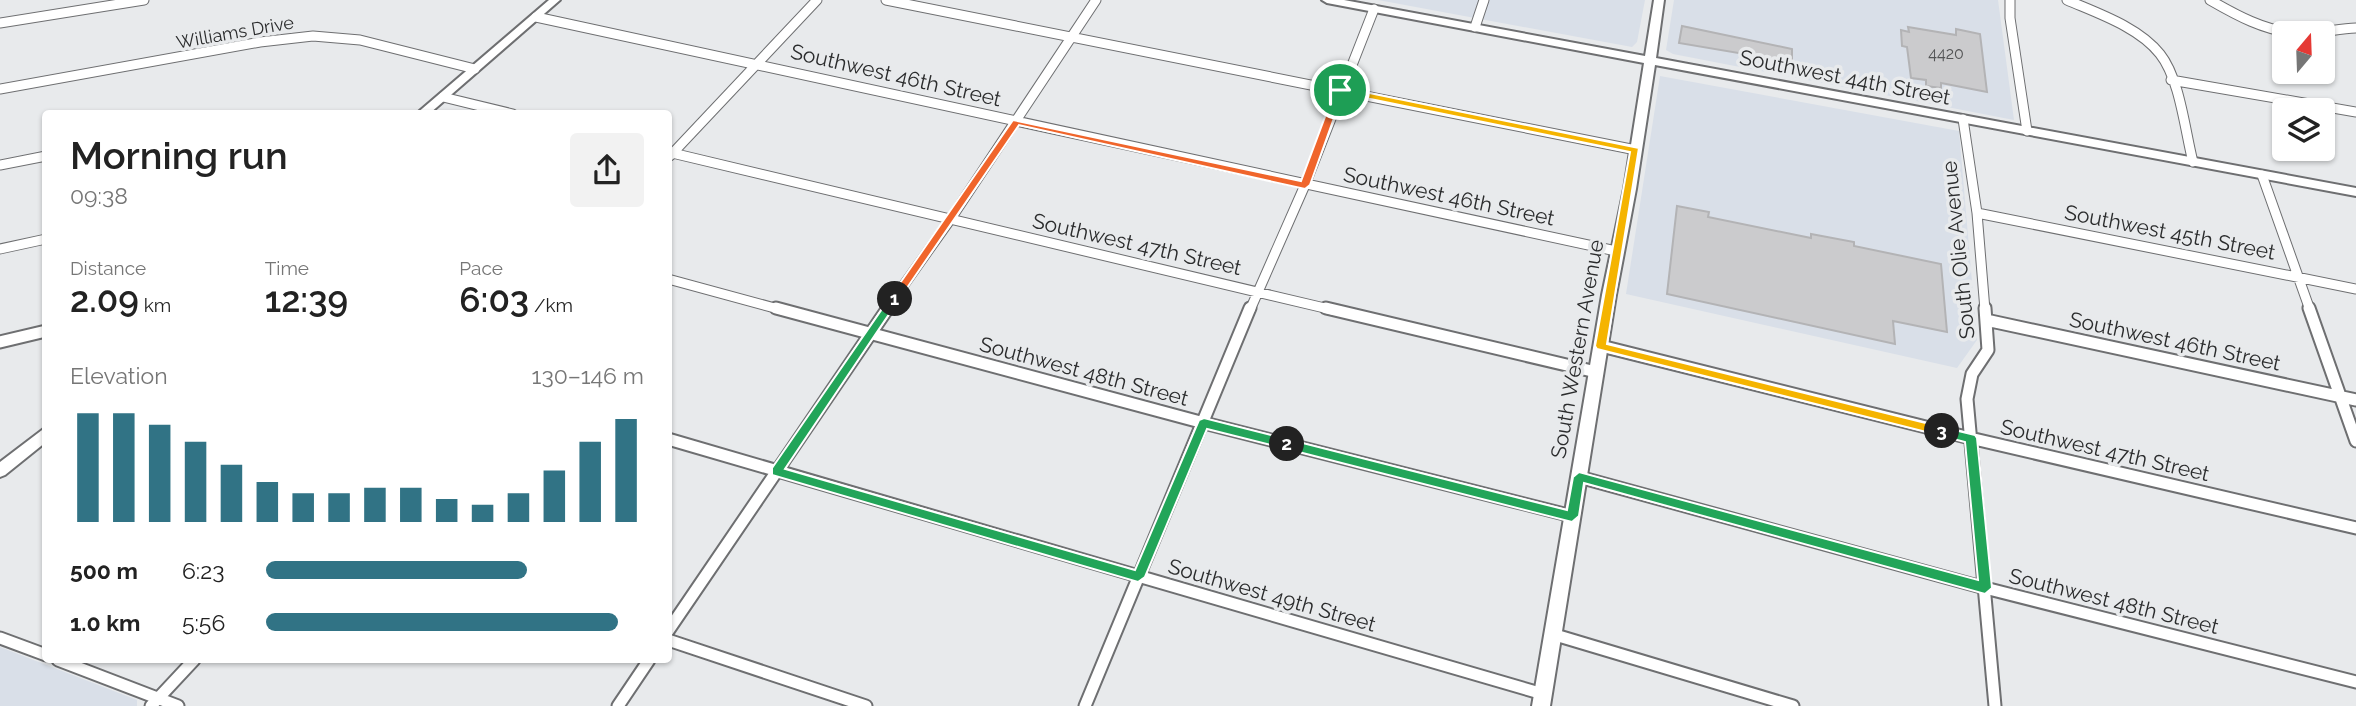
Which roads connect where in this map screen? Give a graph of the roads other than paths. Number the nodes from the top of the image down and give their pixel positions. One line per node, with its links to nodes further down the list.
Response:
1 (144, 0): 14 (street)
2 (555, 0): 13 (main road)
3 (817, 0): 19 (street)
4 (886, 0): 17 (street)
5 (1096, 0): 17 (street)
6 (1327, 0): 12 (main road, Southwest 44th Street)
7 (1484, 0): 15 (street)
8 (1659, 0): 18 (main road, South Western Avenue)
9 (2010, 0): 30 (street)
10 (2067, 0): 21 (street)
11 (2210, 0): 16 (street)
12 (1374, 9): 15 (main road, Southwest 44th Street); 23 (street)
13 (536, 17): 19 (street, Southwest 46th Street); 20 (main road)
14 (0, 23)
15 (1475, 27): 18 (main road, Southwest 44th Street)
16 (2356, 28)
17 (1072, 36): 23 (street); 29 (street)
18 (1648, 60): 28 (main road, Southwest 44th Street); 31 (main road, South Western Avenue)
19 (757, 63): 29 (street, Southwest 46th Street); 32 (street)
20 (475, 69): 22 (street, Williams Drive); 24 (main road)
21 (2171, 80): 27 (street); 35 (street)
22 (0, 89)
23 (1340, 90): 31 (street); 38 (street)
24 (443, 97): 25 (main road); 26 (street)
25 (427, 110)
26 (497, 110)
27 (2356, 112)
28 (1963, 119): 30 (main road, Southwest 44th Street); 40 (street, South Olie Avenue)
29 (1017, 122): 38 (street, Southwest 46th Street); 41 (street)
30 (2027, 131): 35 (main road, Southwest 44th Street)
31 (1636, 150): 44 (main road, South Western Avenue)
32 (672, 152)
33 (672, 154): 41 (street, Southwest 47th Street)
34 (42, 157): 36 (street)
35 (2193, 162): 37 (main road, Southwest 44th Street)
36 (0, 165)
37 (2262, 175): 39 (main road, Southwest 44th Street); 45 (street)
38 (1305, 185): 44 (street, Southwest 46th Street); 48 (street)
39 (2356, 192)
40 (1977, 213): 45 (street, Southwest 45th Street); 49 (street, South Olie Avenue)
41 (950, 220): 48 (street, Southwest 47th Street); 51 (street)
42 (42, 240): 43 (street)
43 (0, 248)
44 (1616, 251): 53 (main road, South Western Avenue)
45 (2298, 278): 47 (street, Southwest 45th Street); 55 (street)
46 (672, 280): 51 (street, Southwest 48th Street)
47 (2356, 289)
48 (1257, 292): 54 (street, Southwest 47th Street); 57 (street)
49 (1986, 320): 55 (street, Southwest 46th Street); 59 (street, South Olie Avenue)
50 (42, 332): 52 (street)
51 (869, 334): 57 (street, Southwest 48th Street); 63 (street)
52 (0, 342)
53 (1601, 346): 54 (main road, South Western Avenue); 59 (street, Southwest 47th Street)
54 (1596, 373): 64 (main road, South Western Avenue)
55 (2341, 397): 56 (street, Southwest 46th Street); 61 (street)
56 (2356, 400)
57 (1204, 423): 65 (street, Southwest 48th Street); 67 (street)
58 (42, 436): 62 (main road)
59 (1970, 438): 66 (street, Southwest 47th Street); 68 (street, South Olie Avenue)
60 (672, 440): 63 (street, Southwest 49th Street)
61 (2356, 441)
62 (0, 471)
63 (776, 471): 67 (street, Southwest 49th Street); 69 (street)
64 (1579, 477): 65 (main road, South Western Avenue); 68 (street, Southwest 48th Street)
65 (1572, 516): 70 (main road, South Western Avenue)
66 (2356, 528)
67 (1138, 577): 78 (street, Southwest 49th Street); 83 (street)
68 (1985, 588): 77 (street, Southwest 48th Street); 85 (street, South Olie Avenue)
69 (672, 625)
70 (1552, 634): 78 (main road, South Western Avenue); 84 (street)
71 (0, 638): 73 (street)
72 (672, 641): 82 (street)
73 (42, 654)
74 (65, 663): 79 (street)
75 (191, 663): 79 (street)
76 (647, 663): 81 (street)
77 (2356, 682)
78 (1542, 700)
79 (154, 702): 80 (street)
80 (178, 706)
81 (618, 706)
82 (866, 706)
83 (1084, 706)
84 (1793, 706)
85 (1995, 706)

